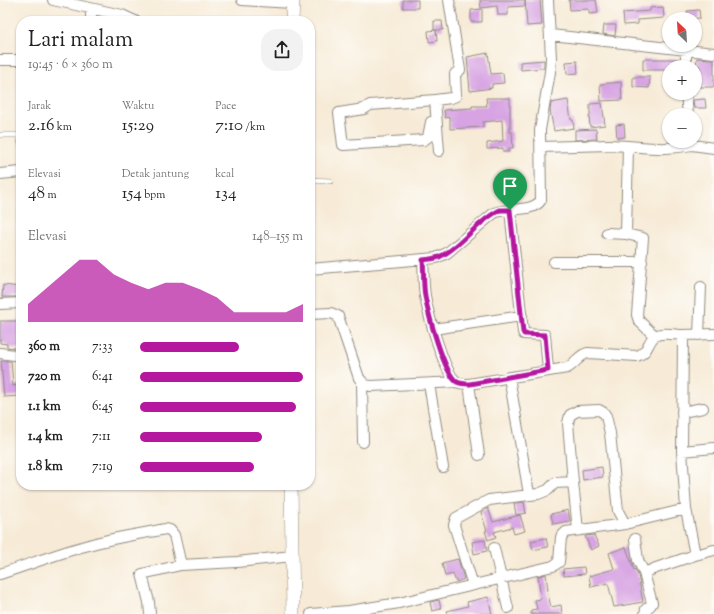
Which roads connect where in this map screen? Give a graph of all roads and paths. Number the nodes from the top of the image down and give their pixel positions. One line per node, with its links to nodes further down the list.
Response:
1 (53, 0): 6 (street)
2 (242, 0): 5 (street)
3 (449, 0): 16 (street)
4 (548, 0): 10 (street)
5 (293, 2): 9 (street)
6 (91, 9): 7 (street); 8 (street)
7 (91, 16)
8 (124, 16)
9 (292, 16)
10 (551, 35): 11 (street); 22 (street)
11 (662, 47)
12 (702, 51): 13 (street)
13 (714, 53)
14 (0, 60): 15 (street)
15 (16, 60)
16 (435, 100): 17 (street); 17 (street)
17 (436, 122): 25 (street)
18 (0, 135): 19 (lane)
19 (16, 135)
20 (702, 145): 24 (street)
21 (628, 146): 22 (street); 23 (street); 32 (street)
22 (541, 147): 30 (street)
23 (668, 148)
24 (714, 148)
25 (439, 151)
26 (16, 172): 27 (street)
27 (0, 174)
28 (315, 180): 29 (lane)
29 (330, 181)
30 (510, 210): 33 (street); 41 (street)
31 (607, 233): 32 (street)
32 (626, 234): 35 (street)
33 (423, 260): 36 (street); 42 (street)
34 (554, 262): 35 (street)
35 (642, 262): 46 (street)
36 (315, 269)
37 (701, 287): 45 (street)
38 (16, 303): 39 (street)
39 (0, 304)
40 (315, 314): 51 (street)
41 (522, 316): 42 (street); 49 (street)
42 (433, 329): 52 (street)
43 (714, 334): 45 (street)
44 (683, 335): 45 (street); 46 (street); 56 (street)
45 (699, 335)
46 (655, 336): 49 (street)
47 (0, 353): 48 (street)
48 (16, 355)
49 (548, 370): 50 (street)
50 (509, 377): 54 (street); 64 (street)
51 (362, 382): 53 (street); 57 (street)
52 (458, 382): 53 (street); 54 (street)
53 (429, 384): 61 (street)
54 (470, 384): 60 (street)
55 (703, 408): 56 (street)
56 (682, 412): 59 (street)
57 (363, 442)
58 (714, 448): 59 (street)
59 (682, 452): 65 (street)
60 (479, 455)
61 (443, 467)
62 (573, 482): 64 (street); 66 (street); 67 (street)
63 (291, 490): 72 (street)
64 (530, 494): 77 (street)
65 (686, 509): 66 (street); 71 (street)
66 (625, 524): 67 (street)
67 (578, 530): 76 (street)
68 (635, 539): 74 (street)
69 (494, 548): 76 (street)
70 (714, 550): 71 (street)
71 (695, 555): 74 (street)
72 (292, 556): 73 (street); 80 (street)
73 (181, 565): 75 (street); 79 (street)
74 (644, 573): 82 (street)
75 (0, 574)
76 (501, 579): 77 (street); 78 (street)
77 (473, 585): 81 (street)
78 (508, 608)
79 (150, 614)
80 (293, 614)
81 (311, 614)
82 (645, 614)

